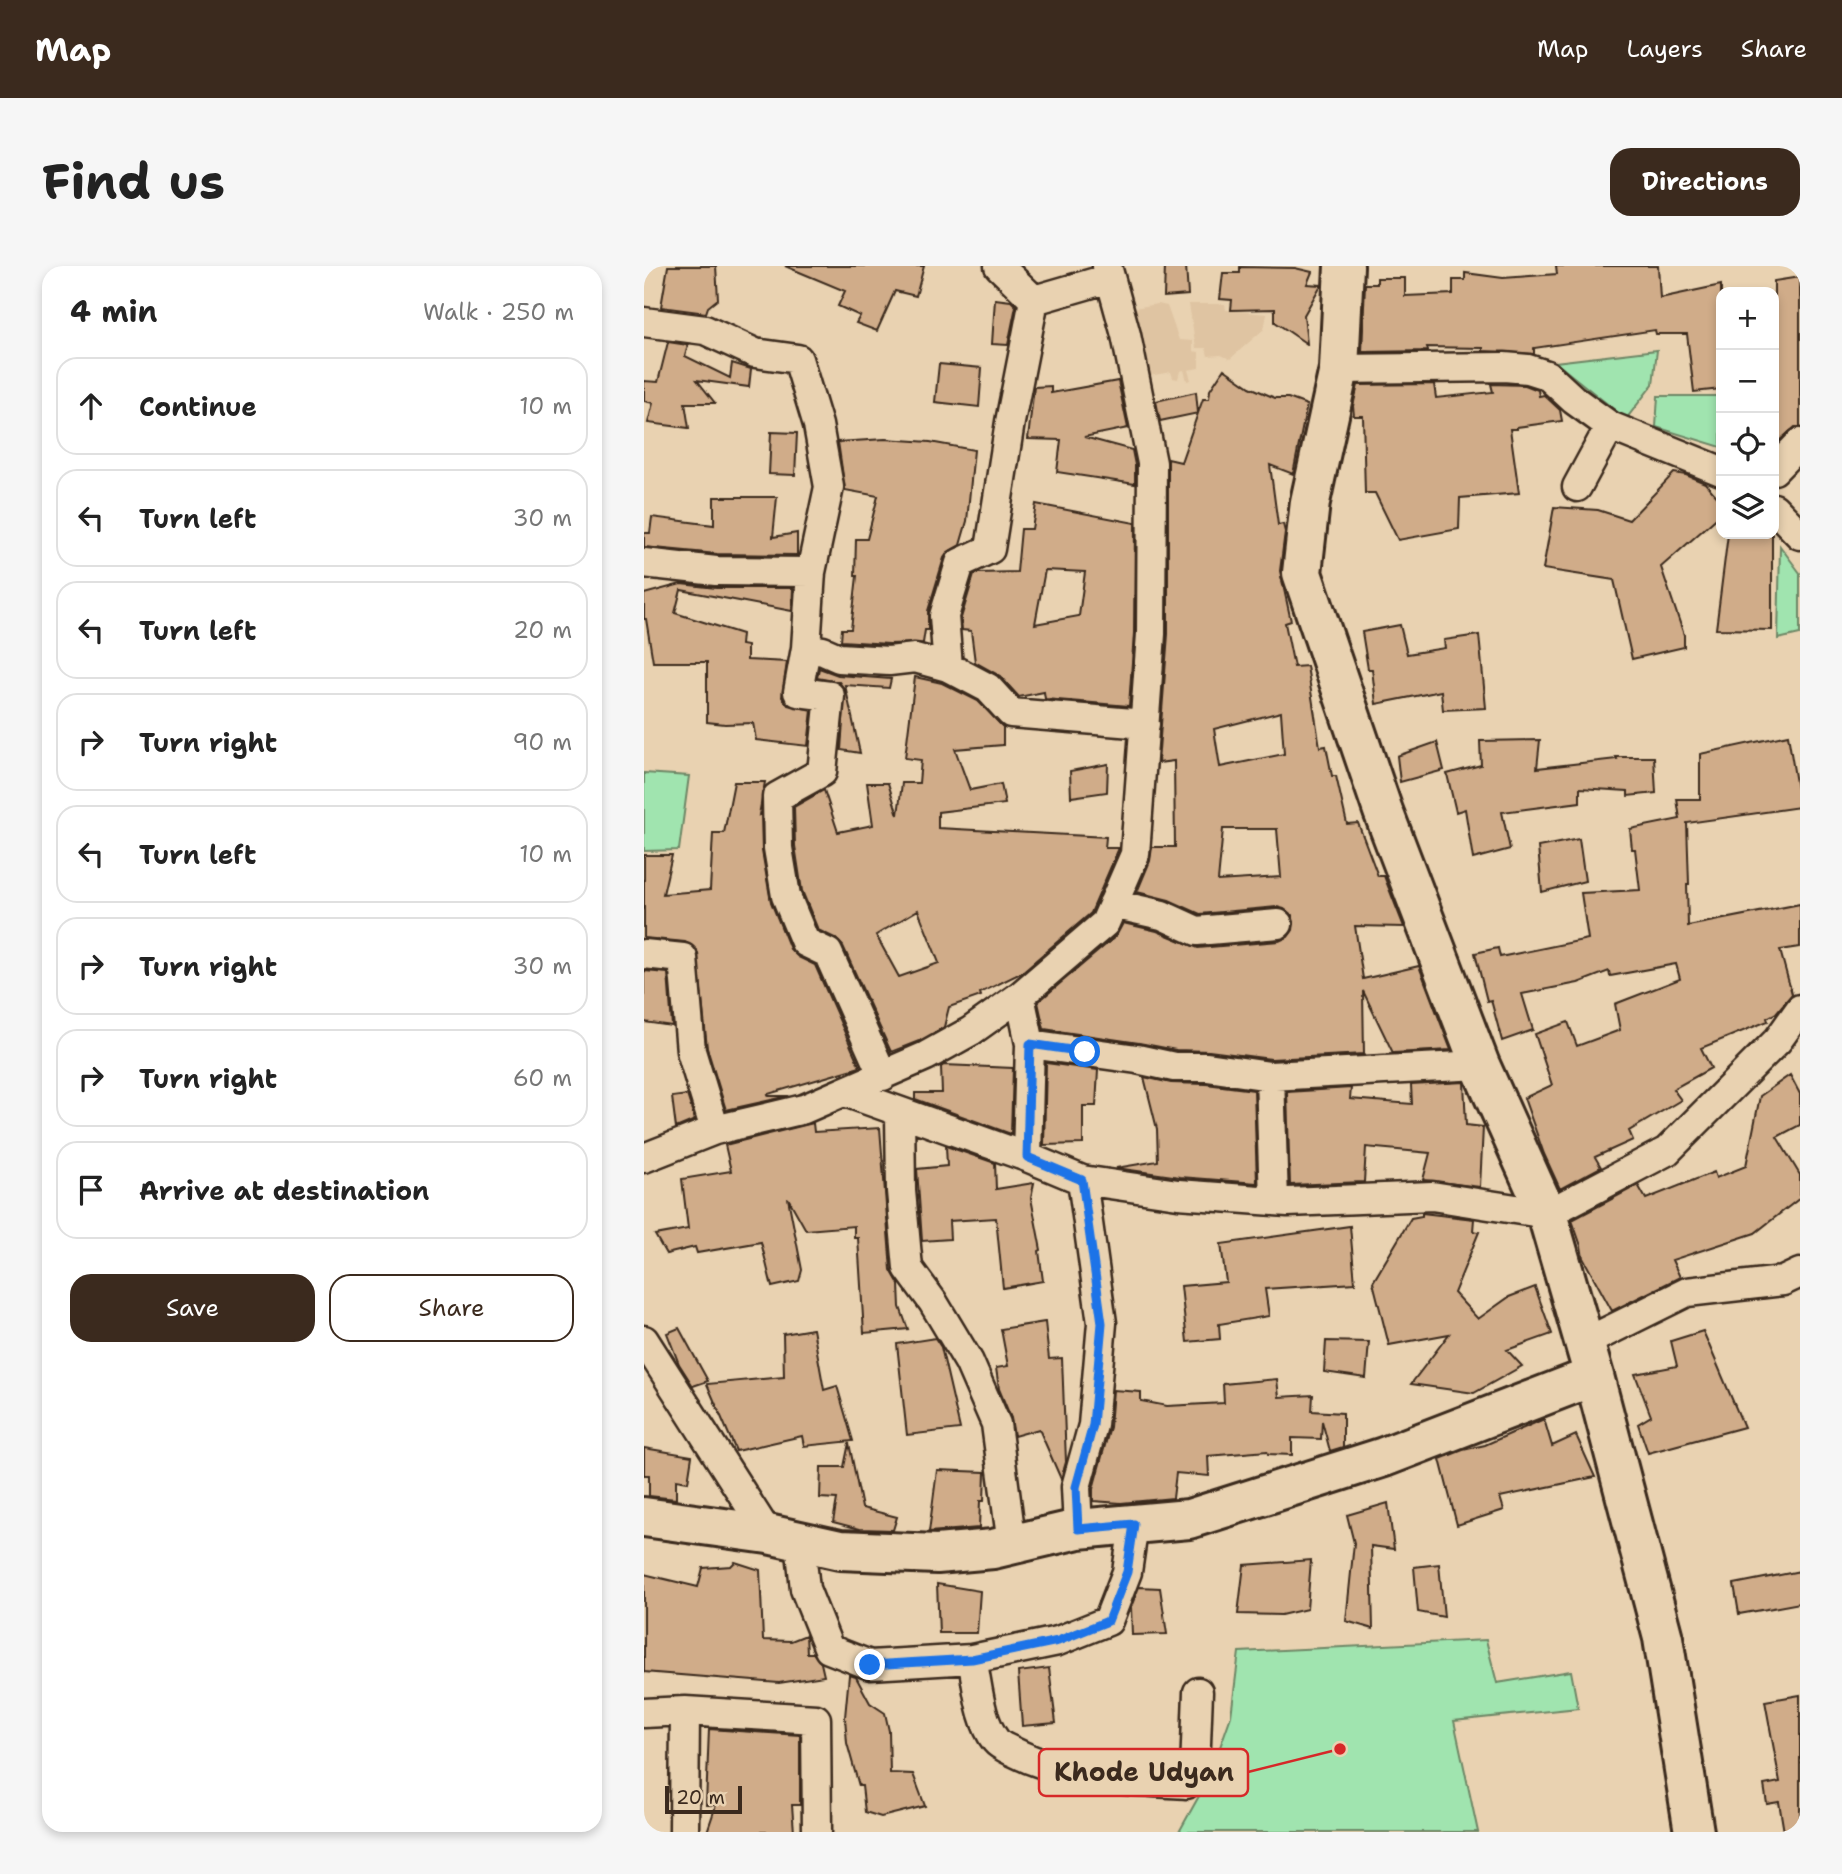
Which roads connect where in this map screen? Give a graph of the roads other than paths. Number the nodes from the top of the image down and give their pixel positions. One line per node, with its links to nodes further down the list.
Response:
1 (999, 266): 4 (street)
2 (1344, 266): 6 (main road)
3 (1109, 272): 4 (street); 18 (street)
4 (1034, 300): 17 (street)
5 (644, 322): 15 (street)
6 (1339, 369): 7 (street); 25 (main road)
7 (1610, 426): 10 (street); 11 (street)
8 (1800, 443): 9 (street)
9 (1779, 465)
10 (1716, 469)
11 (1577, 487)
12 (1779, 513): 13 (street)
13 (1800, 535)
14 (644, 563): 15 (street)
15 (811, 572): 16 (street)
16 (806, 648): 17 (street); 26 (street)
17 (948, 667): 18 (street)
18 (1146, 724): 19 (street)
19 (1113, 904): 20 (street); 22 (street)
20 (1278, 924)
21 (644, 954): 30 (street)
22 (1020, 996): 24 (street); 26 (street)
23 (1800, 1009): 35 (street)
24 (1030, 1044): 27 (street); 31 (street)
25 (1480, 1065): 27 (street); 35 (main road)
26 (883, 1076): 28 (street)
27 (1270, 1076): 34 (street)
28 (845, 1092): 29 (street); 30 (street)
29 (900, 1113): 31 (street); 43 (street)
30 (715, 1130): 32 (street)
31 (1027, 1157): 33 (street)
32 (644, 1158)
33 (1082, 1180): 34 (street); 41 (street)
34 (1274, 1201): 35 (street)
35 (1547, 1214): 38 (main road)
36 (1800, 1273): 38 (street)
37 (649, 1358): 42 (street)
38 (1589, 1360): 40 (main road); 50 (main road)
39 (644, 1517): 42 (main road)
40 (1134, 1524): 41 (main road); 44 (street)
41 (1078, 1529): 43 (main road)
42 (784, 1538): 43 (main road); 44 (street)
43 (1012, 1545)
44 (972, 1659): 45 (street)
45 (1198, 1692)
46 (685, 1711): 47 (street); 48 (street); 49 (street)
47 (644, 1713)
48 (684, 1832)
49 (817, 1832)
50 (1694, 1832)

